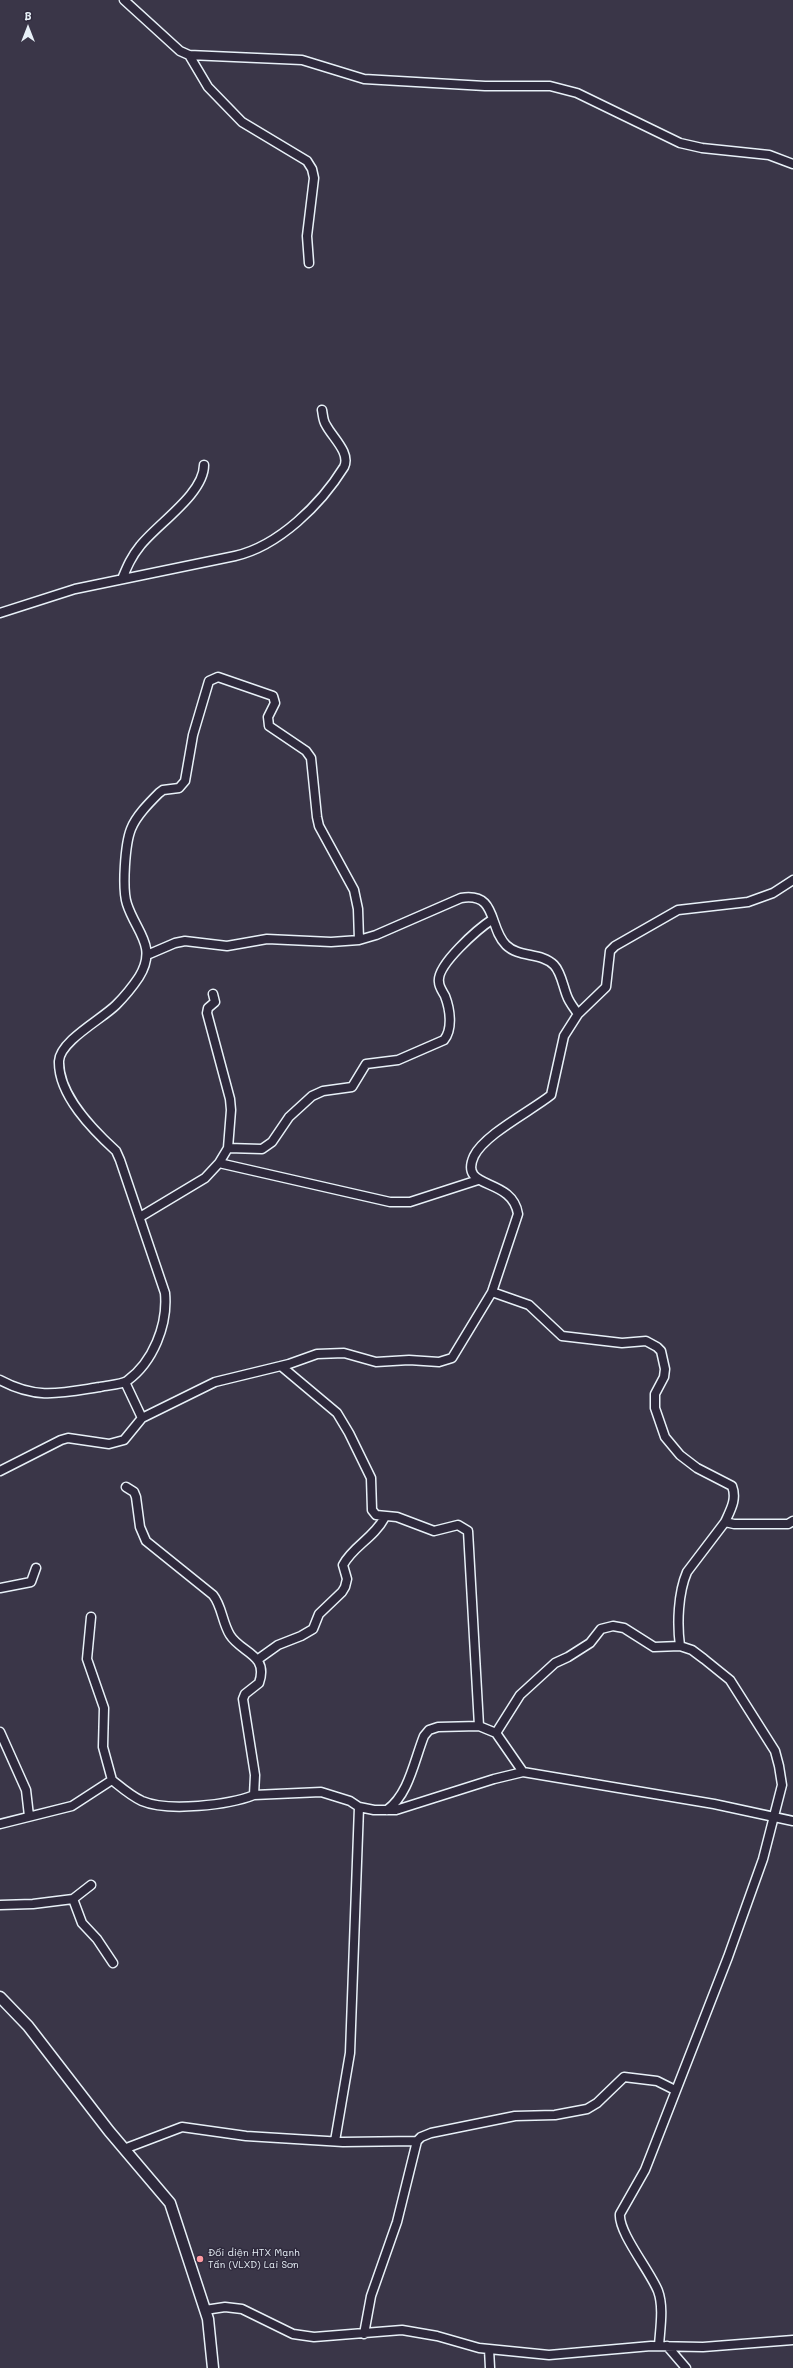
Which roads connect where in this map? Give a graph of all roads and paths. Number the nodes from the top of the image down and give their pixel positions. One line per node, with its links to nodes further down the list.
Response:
1 (124, 0): 2 (street)
2 (189, 55): 3 (street); 4 (street)
3 (793, 164)
4 (309, 263)
5 (322, 410): 7 (street)
6 (204, 465): 7 (street)
7 (122, 579): 8 (street)
8 (0, 613)
9 (793, 880): 14 (street)
10 (493, 919): 11 (street); 14 (street); 15 (street)
11 (359, 940): 12 (street); 12 (street)
12 (147, 955): 18 (street)
13 (213, 994): 15 (street)
14 (578, 1014): 17 (street)
15 (228, 1148): 16 (street)
16 (219, 1163): 17 (street); 18 (street)
17 (478, 1180): 19 (street)
18 (140, 1217): 22 (street)
19 (492, 1292): 20 (street); 28 (street)
20 (281, 1366): 23 (street); 26 (street)
21 (0, 1380): 22 (street)
22 (125, 1382): 23 (street)
23 (142, 1418): 24 (street)
24 (0, 1471)
25 (126, 1487): 33 (street)
26 (385, 1517): 33 (street); 34 (street)
27 (793, 1521): 28 (street)
28 (725, 1522): 32 (street)
29 (36, 1568): 30 (street)
30 (0, 1588)
31 (91, 1617): 38 (street)
32 (680, 1646): 36 (street); 43 (street)
33 (257, 1660): 39 (street)
34 (479, 1726): 36 (street); 41 (street)
35 (0, 1732): 42 (street)
36 (496, 1734): 37 (street)
37 (523, 1772): 41 (street); 43 (street)
38 (112, 1780): 39 (street); 42 (street)
39 (254, 1796): 40 (street)
40 (359, 1807): 41 (street); 52 (street)
41 (387, 1810)
42 (29, 1816): 45 (street)
43 (774, 1817): 44 (street); 51 (street)
44 (793, 1821)
45 (0, 1824)
46 (91, 1886): 47 (street)
47 (73, 1900): 48 (street); 49 (street)
48 (0, 1904)
49 (112, 1962)
50 (0, 1997): 54 (street)
51 (675, 2090): 53 (street); 58 (street)
52 (335, 2141): 53 (street); 54 (street)
53 (417, 2141): 56 (street)
54 (124, 2150): 55 (street)
55 (205, 2310): 56 (street); 60 (street)
56 (364, 2334): 59 (street)
57 (793, 2340): 58 (street)
58 (663, 2346): 59 (street); 62 (street)
59 (489, 2349): 61 (street)
60 (213, 2368)
61 (490, 2368)
62 (686, 2368)

